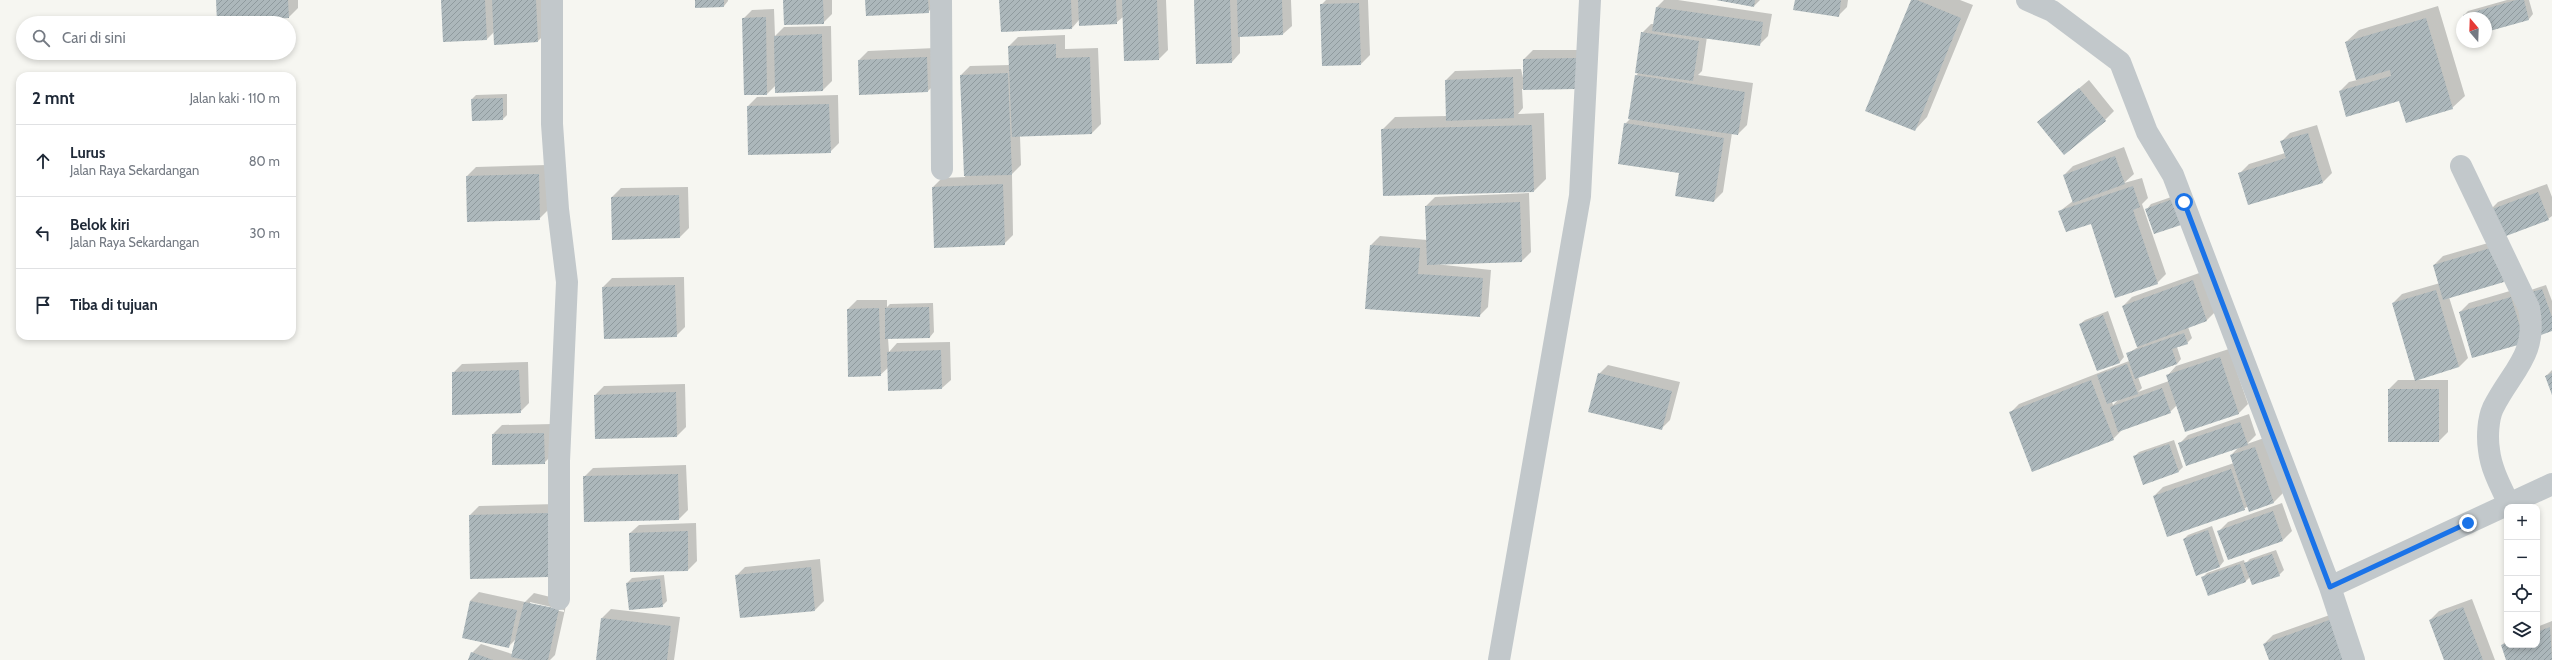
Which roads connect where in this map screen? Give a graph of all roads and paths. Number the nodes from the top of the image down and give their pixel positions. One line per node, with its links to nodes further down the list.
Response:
1 (552, 0): 11 (street)
2 (941, 0): 6 (street)
3 (1590, 0): 12 (street)
4 (2027, 0): 10 (street)
5 (2461, 166): 8 (street)
6 (942, 169)
7 (2552, 484): 8 (street)
8 (2509, 504)
9 (2504, 506): 10 (street)
10 (2330, 587): 13 (street)
11 (559, 599)
12 (1499, 660)
13 (2354, 660)

